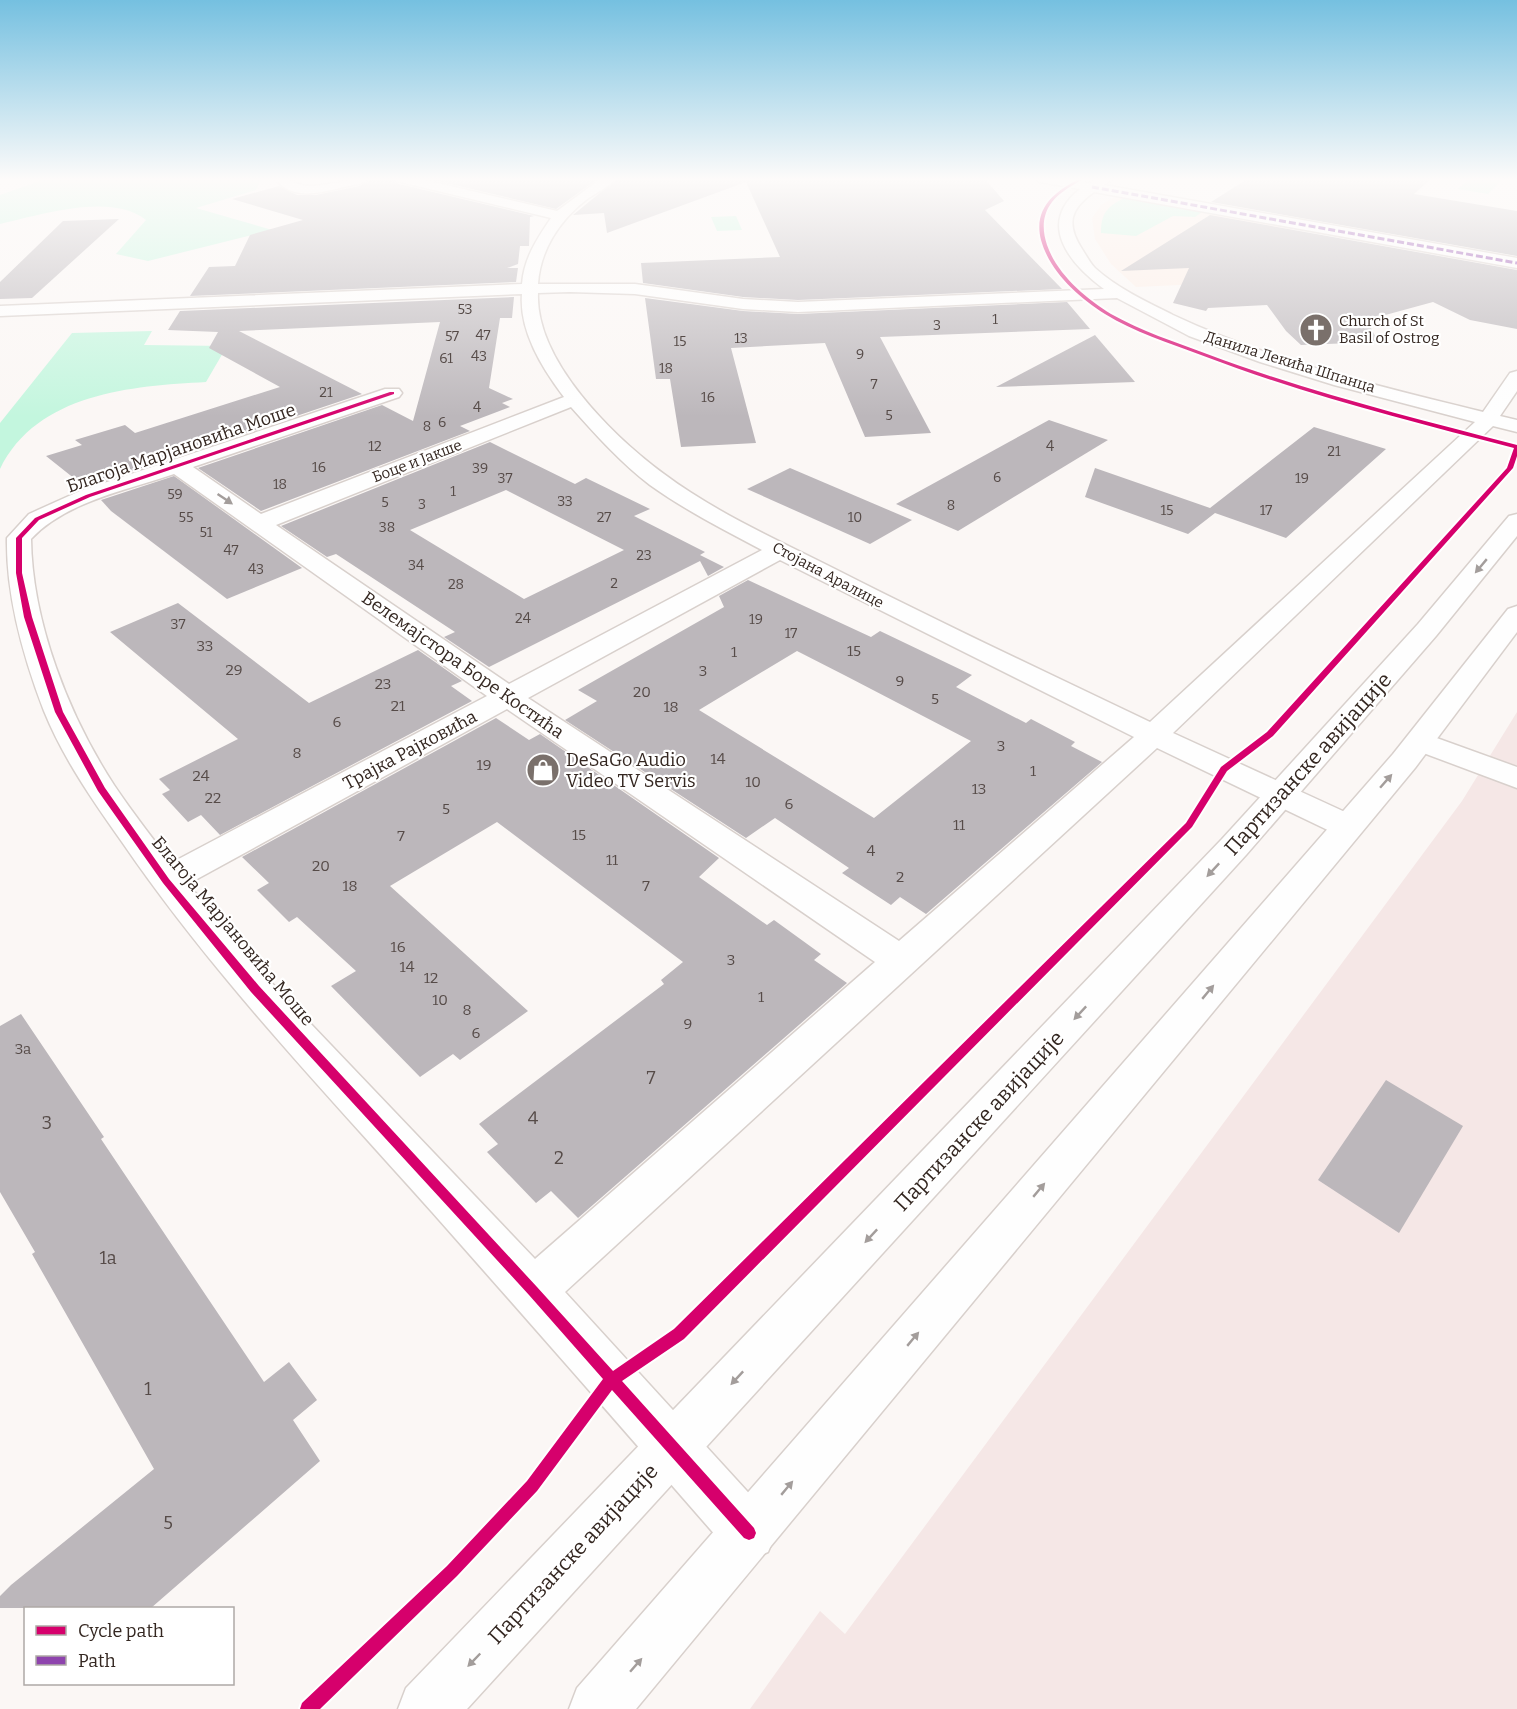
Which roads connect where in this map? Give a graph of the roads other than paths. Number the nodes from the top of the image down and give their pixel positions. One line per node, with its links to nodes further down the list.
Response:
1 (536, 258): 5 (street, Стојана Аралице)
2 (1078, 258): 6 (street, Данила Лекића Шпанца)
3 (1488, 258): 4 (street)
4 (1517, 263)
5 (529, 288): 6 (street); 7 (street); 10 (street, Стојана Аралице)
6 (1117, 293): 11 (street, Данила Лекића Шпанца)
7 (0, 311)
8 (1517, 377): 11 (street)
9 (392, 393): 12 (street, Благоја Марјановића Моше)
10 (573, 400): 14 (street, Боце и Јакше); 15 (street, Стојана Аралице)
11 (1503, 423): 18 (street)
12 (177, 466): 14 (street, Велемајстора Боре Костића, one-way to 14); 23 (street, Благоја Марјановића Моше)
13 (1517, 521): 21 (street, Партизанске авијације, one-way to 21)
14 (260, 523): 17 (street, Велемајстора Боре Костића)
15 (780, 550): 17 (street, Трајка Рајковића); 18 (street, Стојана Аралице)
16 (1517, 614): 19 (street)
17 (508, 697): 23 (street, Трајка Рајковића); 24 (street, Велемајстора Боре Костића)
18 (1154, 735): 21 (street, Стојана Аралице); 24 (street)
19 (1420, 741): 20 (street); 22 (street, one-way to 19)
20 (1517, 778)
21 (1281, 795): 22 (street, Стојана Аралице); 26 (street, Партизанске авијације, one-way to 26)
22 (1347, 826): 27 (street, one-way to 22)
23 (166, 881): 25 (street, Благоја Марјановића Моше)
24 (901, 961): 25 (street)
25 (533, 1292): 26 (street, Благоја Марјановића Моше)
26 (672, 1448): 27 (street, Благоја Марјановића Моше); 28 (street, Партизанске авијације, one-way to 28)
27 (749, 1533): 29 (street, one-way to 27)
28 (427, 1709)
29 (598, 1709)

